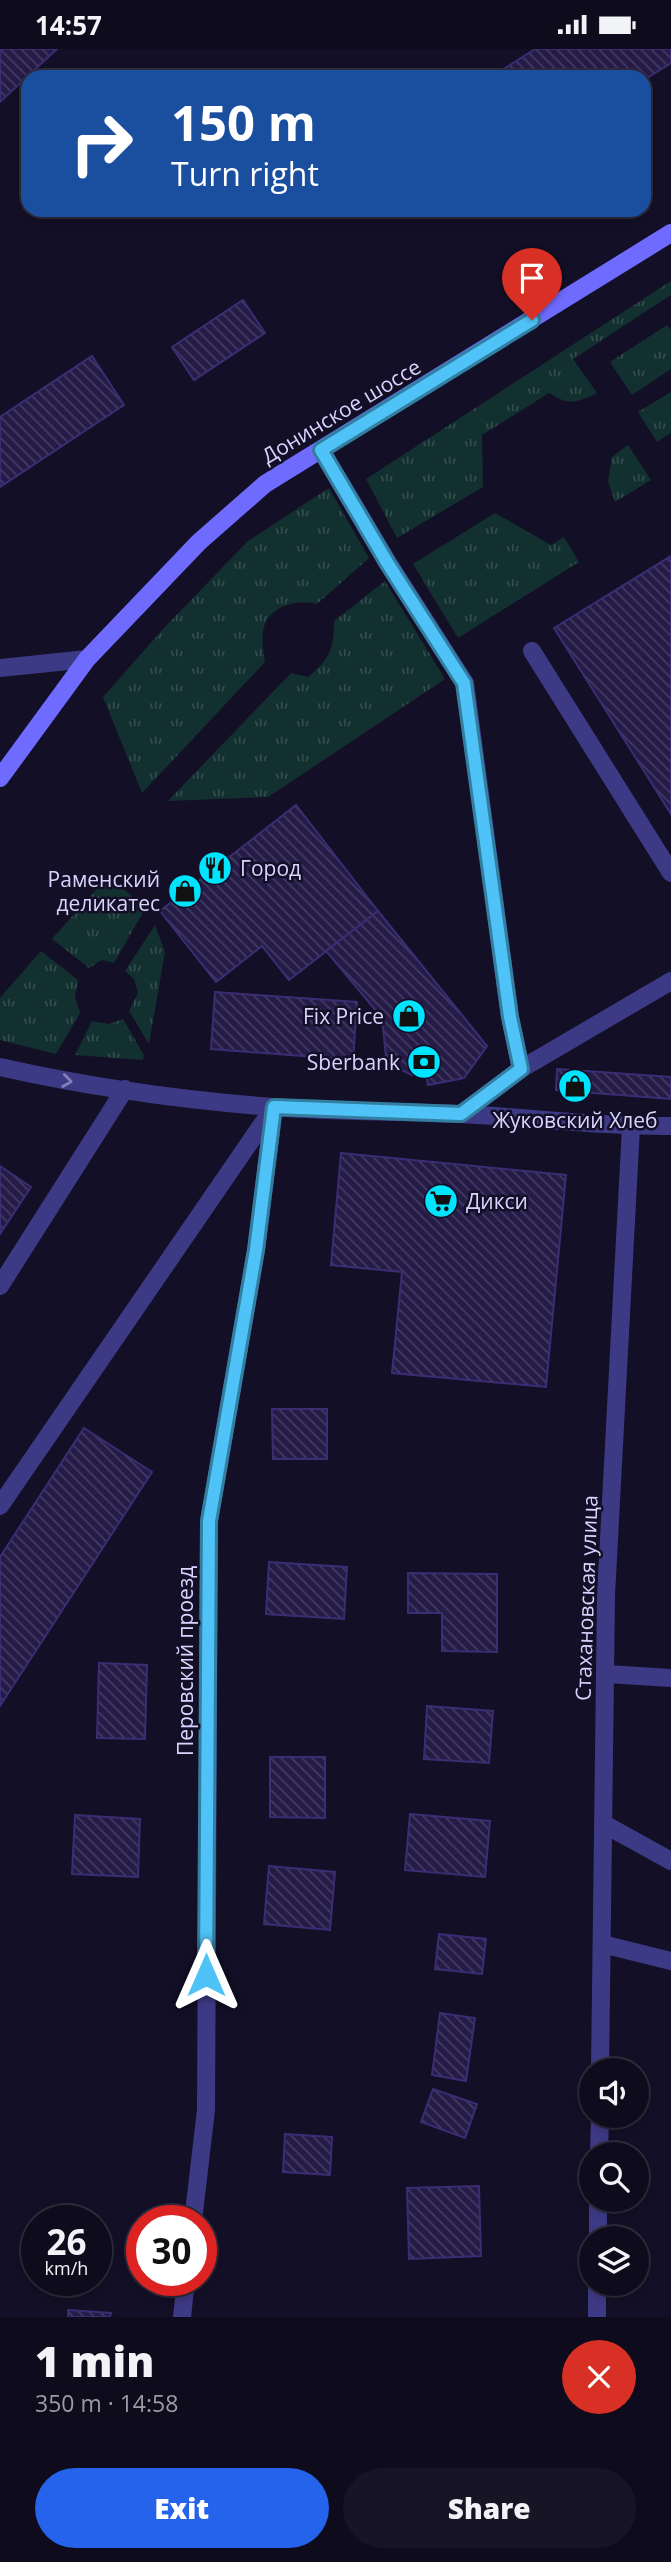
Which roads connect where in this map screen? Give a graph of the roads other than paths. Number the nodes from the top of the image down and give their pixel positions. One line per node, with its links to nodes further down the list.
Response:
1 (671, 233): 2 (main road, Донинское шоссе)
2 (321, 450): 4 (main road, Донинское шоссе); 10 (street)
3 (533, 651): 7 (street)
4 (87, 659): 5 (street); 6 (main road, Донинское шоссе)
5 (0, 668)
6 (0, 778)
7 (671, 873)
8 (671, 981): 10 (street)
9 (0, 1067): 11 (street, one-way to 11)
10 (521, 1069): 13 (street)
11 (125, 1089): 12 (street); 16 (street)
12 (274, 1107): 13 (street); 17 (street); 25 (street, Перовский проезд)
13 (461, 1114): 15 (street)
14 (671, 1126): 15 (street)
15 (631, 1127): 18 (street, Стахановская улица)
16 (0, 1286)
17 (0, 1506)
18 (607, 1674): 19 (street); 20 (street, Стахановская улица)
19 (671, 1678)
20 (604, 1824): 21 (street); 22 (street, Стахановская улица)
21 (671, 1861)
22 (602, 1944): 23 (street); 24 (street, Стахановская улица)
23 (671, 1961)
24 (600, 2058)
25 (195, 2205)
26 (184, 2296): 28 (street)
27 (597, 2296): 29 (street)
28 (182, 2317)
29 (597, 2317)

